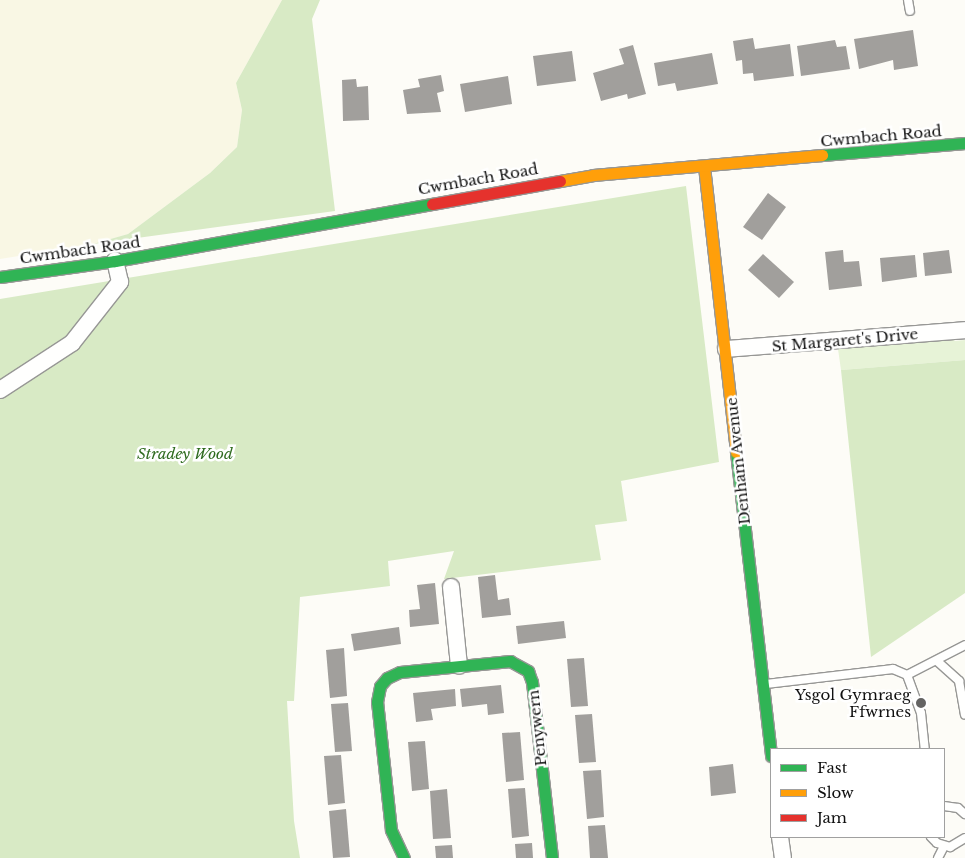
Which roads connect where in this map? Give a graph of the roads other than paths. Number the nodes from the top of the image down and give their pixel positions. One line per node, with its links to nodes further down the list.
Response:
1 (908, 0): 2 (lane)
2 (910, 11)
3 (965, 143): 4 (street, Cwmbach Road)
4 (704, 166): 5 (street, Cwmbach Road); 8 (street, Denham Avenue)
5 (115, 262): 6 (street, Cwmbach Road); 9 (street)
6 (0, 277)
7 (965, 330): 8 (street, St Margaret's Drive)
8 (726, 349): 16 (street, Denham Avenue)
9 (0, 390)
10 (451, 587): 13 (street)
11 (965, 645): 12 (lane)
12 (937, 661): 14 (lane); 15 (lane)
13 (459, 666): 26 (street, Penywern); 27 (street, Penywern)
14 (907, 675): 16 (lane); 19 (lane)
15 (962, 680): 17 (lane)
16 (763, 685): 18 (street, Denham Avenue)
17 (965, 714)
18 (770, 748)
19 (925, 748)
20 (945, 806): 21 (lane)
21 (965, 814)
22 (780, 838): 28 (street)
23 (932, 838): 25 (lane)
24 (965, 838): 25 (lane)
25 (944, 846): 29 (lane)
26 (404, 858)
27 (552, 858)
28 (783, 858)
29 (938, 858)

